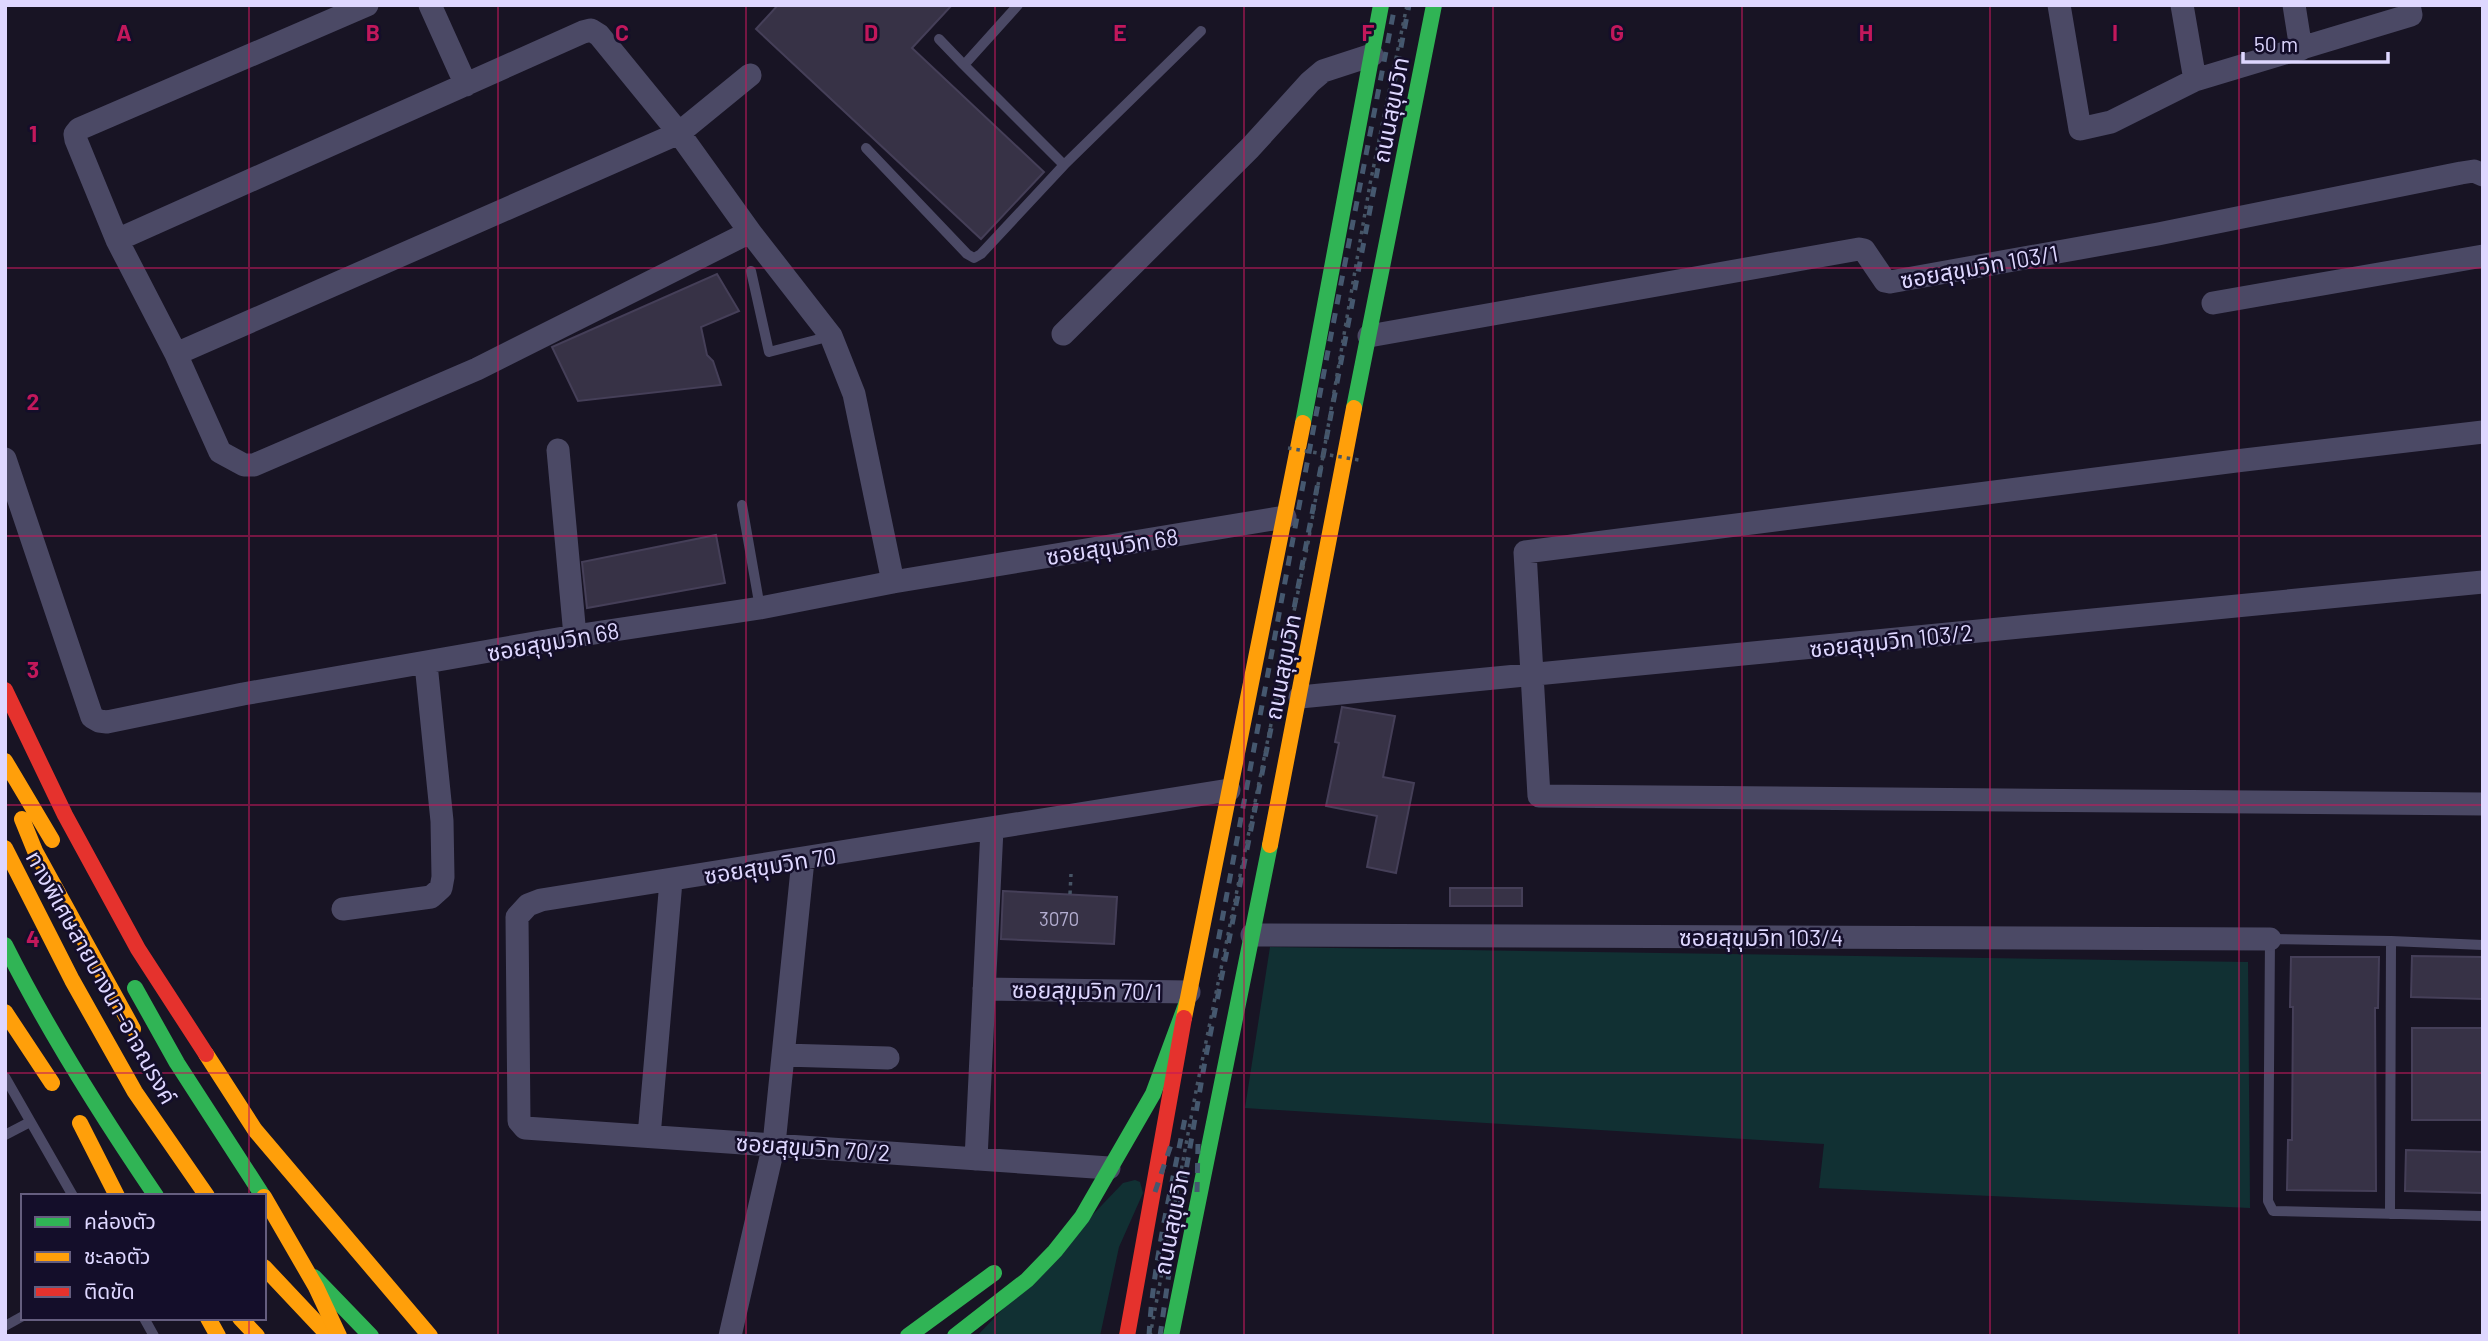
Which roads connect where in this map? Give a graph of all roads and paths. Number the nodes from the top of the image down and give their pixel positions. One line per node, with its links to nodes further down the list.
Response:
1 (367, 5): 24 (street)
2 (430, 5): 18 (street)
3 (1018, 5): 15 (lane)
4 (1381, 5): 14 (main road, ถนนสุขุมวิท)
5 (1407, 5): 35 (path, bridge)
6 (1434, 5): 30 (main road, ถนนสุขุมวิท)
7 (2059, 5): 17 (street)
8 (2182, 5): 17 (street)
9 (2294, 5): 13 (street)
10 (2410, 10): 13 (street)
11 (1201, 31): 21 (lane)
12 (939, 39): 15 (lane)
13 (2301, 49): 17 (street)
14 (1372, 55): 28 (street); 39 (main road, ถนนสุขุมวิท)
15 (964, 65): 21 (lane)
16 (750, 75): 19 (street)
17 (2195, 80)
18 (466, 85): 19 (street); 24 (street)
19 (679, 134): 23 (street); 31 (street)
20 (866, 148): 21 (lane)
21 (1064, 165)
22 (2482, 174): 30 (street, ซอยสุขุมวิท 103/1)
23 (750, 232): 29 (street); 31 (street)
24 (117, 240): 31 (street)
25 (2483, 257): 27 (street)
26 (751, 271): 29 (lane)
27 (2213, 303)
28 (1063, 334)
29 (831, 335): 40 (street)
30 (1369, 336): 47 (main road, ถนนสุขุมวิท)
31 (176, 354)
32 (2483, 432): 45 (street)
33 (1288, 448): 35 (path, bridge)
34 (558, 450): 43 (street)
35 (1323, 454): 37 (path, bridge); 112 (path, bridge)
36 (5, 459): 44 (street, ซอยสุขุมวิท 68)
37 (1359, 460)
38 (742, 505): 42 (lane)
39 (1291, 517): 40 (street, ซอยสุขุมวิท 68); 50 (main road, ถนนสุขุมวิท)
40 (893, 582): 42 (street, ซอยสุขุมวิท 68)
41 (2483, 582): 45 (street, ซอยสุขุมวิท 103/2)
42 (760, 608): 43 (street, ซอยสุขุมวิท 68)
43 (575, 636): 44 (street, ซอยสุขุมวิท 68)
44 (426, 664): 59 (street)
45 (1533, 675): 47 (street, ซอยสุขุมวิท 103/2); 51 (street)
46 (5, 690): 107 (main road)
47 (1300, 697): 60 (main road, ถนนสุขุมวิท)
48 (5, 761): 54 (main road)
49 (5, 778): 69 (main road)
50 (1229, 790): 52 (street, ซอยสุขุมวิท 70); 67 (main road, ถนนสุขุมวิท)
51 (2483, 804)
52 (992, 829): 55 (street, ซอยสุขุมวิท 70); 66 (street)
53 (5, 848): 85 (main road, ทางพิเศษสายบางนา-อาจณรงค์)
54 (63, 858)
55 (803, 860): 57 (street, ซอยสุขุมวิท 70); 70 (street)
56 (1071, 874): 58 (path)
57 (671, 881): 74 (street, ซอยสุขุมวิท 70); 77 (street)
58 (1070, 894)
59 (343, 909)
60 (1252, 934): 61 (street, ซอยสุขุมวิท 103/4); 113 (main road, ถนนสุขุมวิท)
61 (2270, 939): 62 (lane); 89 (lane)
62 (2391, 941): 64 (lane); 89 (lane)
63 (5, 945): 84 (main road)
64 (2483, 945)
65 (130, 978): 86 (main road)
66 (985, 989): 67 (street, ซอยสุขุมวิท 70/1); 79 (street)
67 (1188, 997): 80 (main road); 111 (main road, ถนนสุขุมวิท)
68 (5, 1012): 73 (main road)
69 (138, 1038)
70 (783, 1055): 71 (street); 78 (street)
71 (888, 1058)
72 (5, 1077): 75 (lane)
73 (60, 1093)
74 (519, 1121): 77 (street, ซอยสุขุมวิท 70/2)
75 (30, 1122): 76 (lane); 81 (lane)
76 (5, 1135)
77 (649, 1136): 78 (street, ซอยสุขุมวิท 70/2)
78 (774, 1143): 79 (street, ซอยสุขุมวิท 70/2); 108 (street)
79 (976, 1159): 80 (street, ซอยสุขุมวิท 70/2)
80 (1110, 1168): 88 (main road); 110 (main road)
81 (72, 1194)
82 (116, 1194): 83 (main road)
83 (130, 1194)
84 (155, 1194)
85 (206, 1194)
86 (262, 1194)
87 (266, 1200): 105 (main road, bridge)
88 (1072, 1204)
89 (2390, 1214): 90 (lane)
90 (2483, 1216)
91 (266, 1226): 106 (main road)
92 (1011, 1260): 109 (main road)
93 (266, 1269): 104 (main road)
94 (21, 1317): 99 (lane)
95 (145, 1320): 100 (lane)
96 (209, 1320): 101 (main road)
97 (242, 1320): 102 (main road)
98 (256, 1320): 103 (main road)
99 (5, 1326)
100 (154, 1336)
101 (218, 1336)
102 (257, 1336)
103 (270, 1336)
104 (329, 1336)
105 (339, 1336)
106 (371, 1336)
107 (430, 1336)
108 (730, 1336)
109 (908, 1336)
110 (955, 1336)
111 (1128, 1336)
112 (1150, 1336)
113 (1171, 1336)

